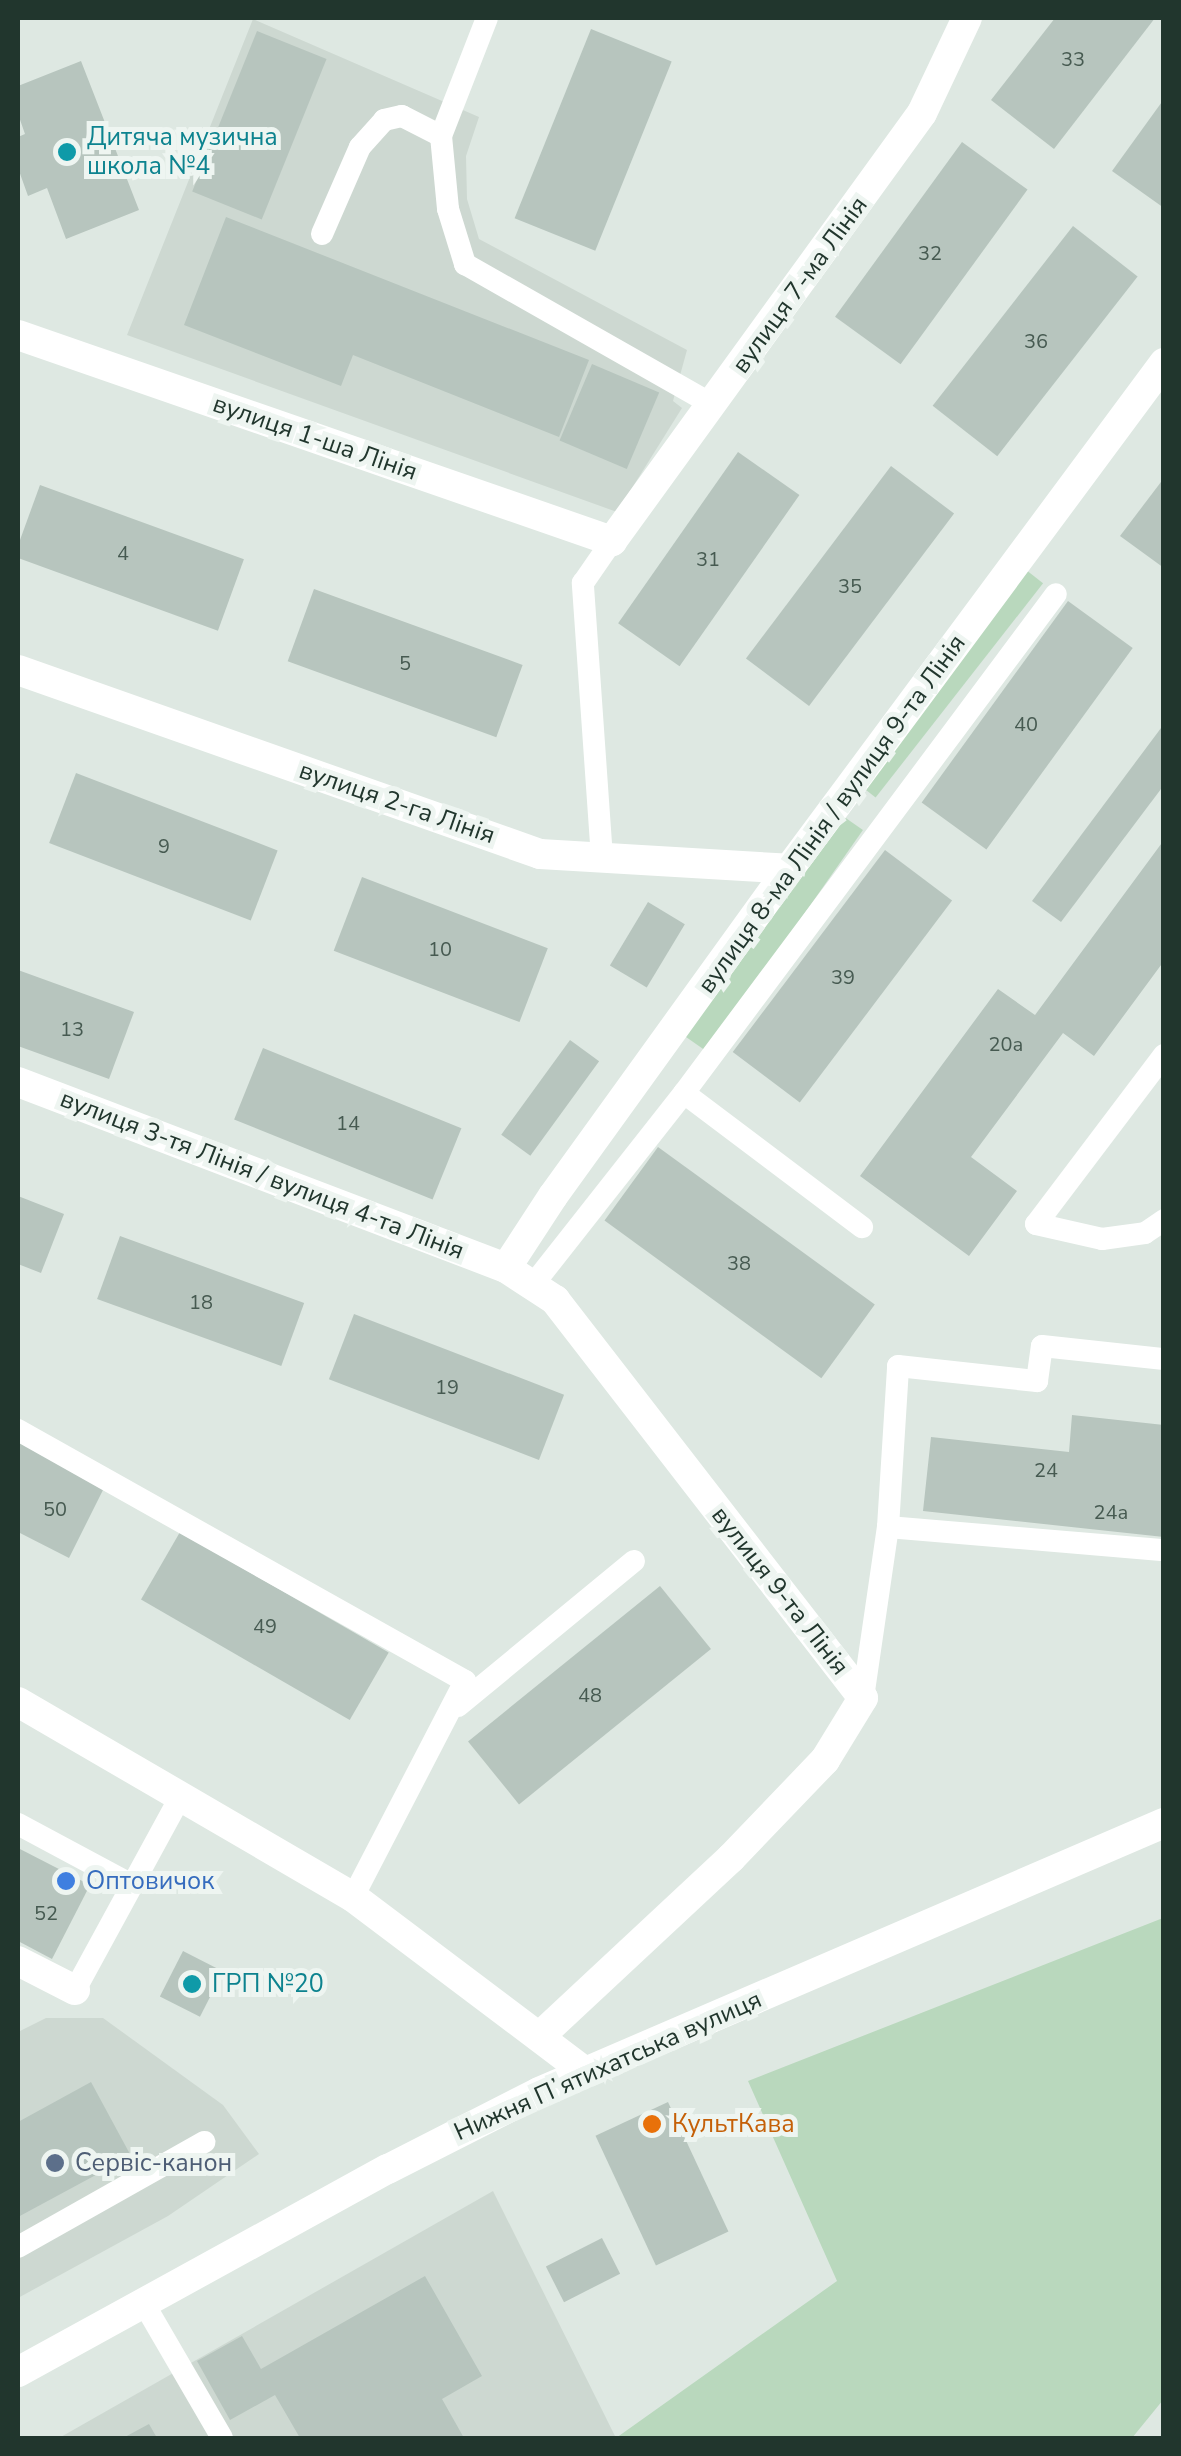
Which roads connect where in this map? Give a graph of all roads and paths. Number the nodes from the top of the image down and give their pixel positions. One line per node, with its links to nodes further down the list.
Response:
1 (487, 18): 3 (lane)
2 (967, 18): 7 (street, вулиця 7-ма Лінія)
3 (441, 136): 4 (lane); 7 (lane)
4 (322, 234)
5 (18, 335): 8 (street, вулиця 1-ша Лінія)
6 (1164, 363): 12 (street, вулиця 8-ма Лінія / вулиця 9-та Лінія)
7 (713, 406): 8 (street, вулиця 7-ма Лінія)
8 (612, 541): 11 (lane)
9 (1056, 594): 15 (lane)
10 (18, 670): 11 (street, вулиця 2-га Лінія)
11 (602, 858): 12 (street, вулиця 2-га Лінія)
12 (790, 869): 18 (street, вулиця 8-ма Лінія / вулиця 9-та Лінія)
13 (1164, 1055): 16 (lane)
14 (18, 1082): 18 (street, вулиця 3-тя Лінія / вулиця 4-та Лінія)
15 (684, 1092): 17 (lane); 19 (lane)
16 (1164, 1220)
17 (862, 1227)
18 (506, 1268): 19 (street, вулиця 9-та Лінія)
19 (532, 1286): 25 (street, вулиця 9-та Лінія)
20 (1164, 1359): 22 (lane)
21 (18, 1430): 27 (lane)
22 (888, 1528): 23 (lane); 25 (lane)
23 (1164, 1550)
24 (634, 1561): 27 (lane)
25 (863, 1698): 35 (street, вулиця 9-та Лінія)
26 (18, 1702): 28 (street)
27 (448, 1714): 32 (lane)
28 (182, 1794): 31 (lane); 32 (street)
29 (18, 1824): 31 (lane)
30 (1164, 1824): 36 (street, Нижня Пʼятихатська вулиця)
31 (130, 1884): 34 (lane)
32 (354, 1897): 35 (street)
33 (18, 1961): 34 (street)
34 (76, 1990)
35 (539, 2036): 36 (street)
36 (584, 2071): 39 (street, Нижня Пʼятихатська вулиця)
37 (204, 2142): 38 (lane)
38 (18, 2247)
39 (144, 2302): 40 (street, Нижня Пʼятихатська вулиця); 41 (lane)
40 (18, 2372)
41 (222, 2438)

